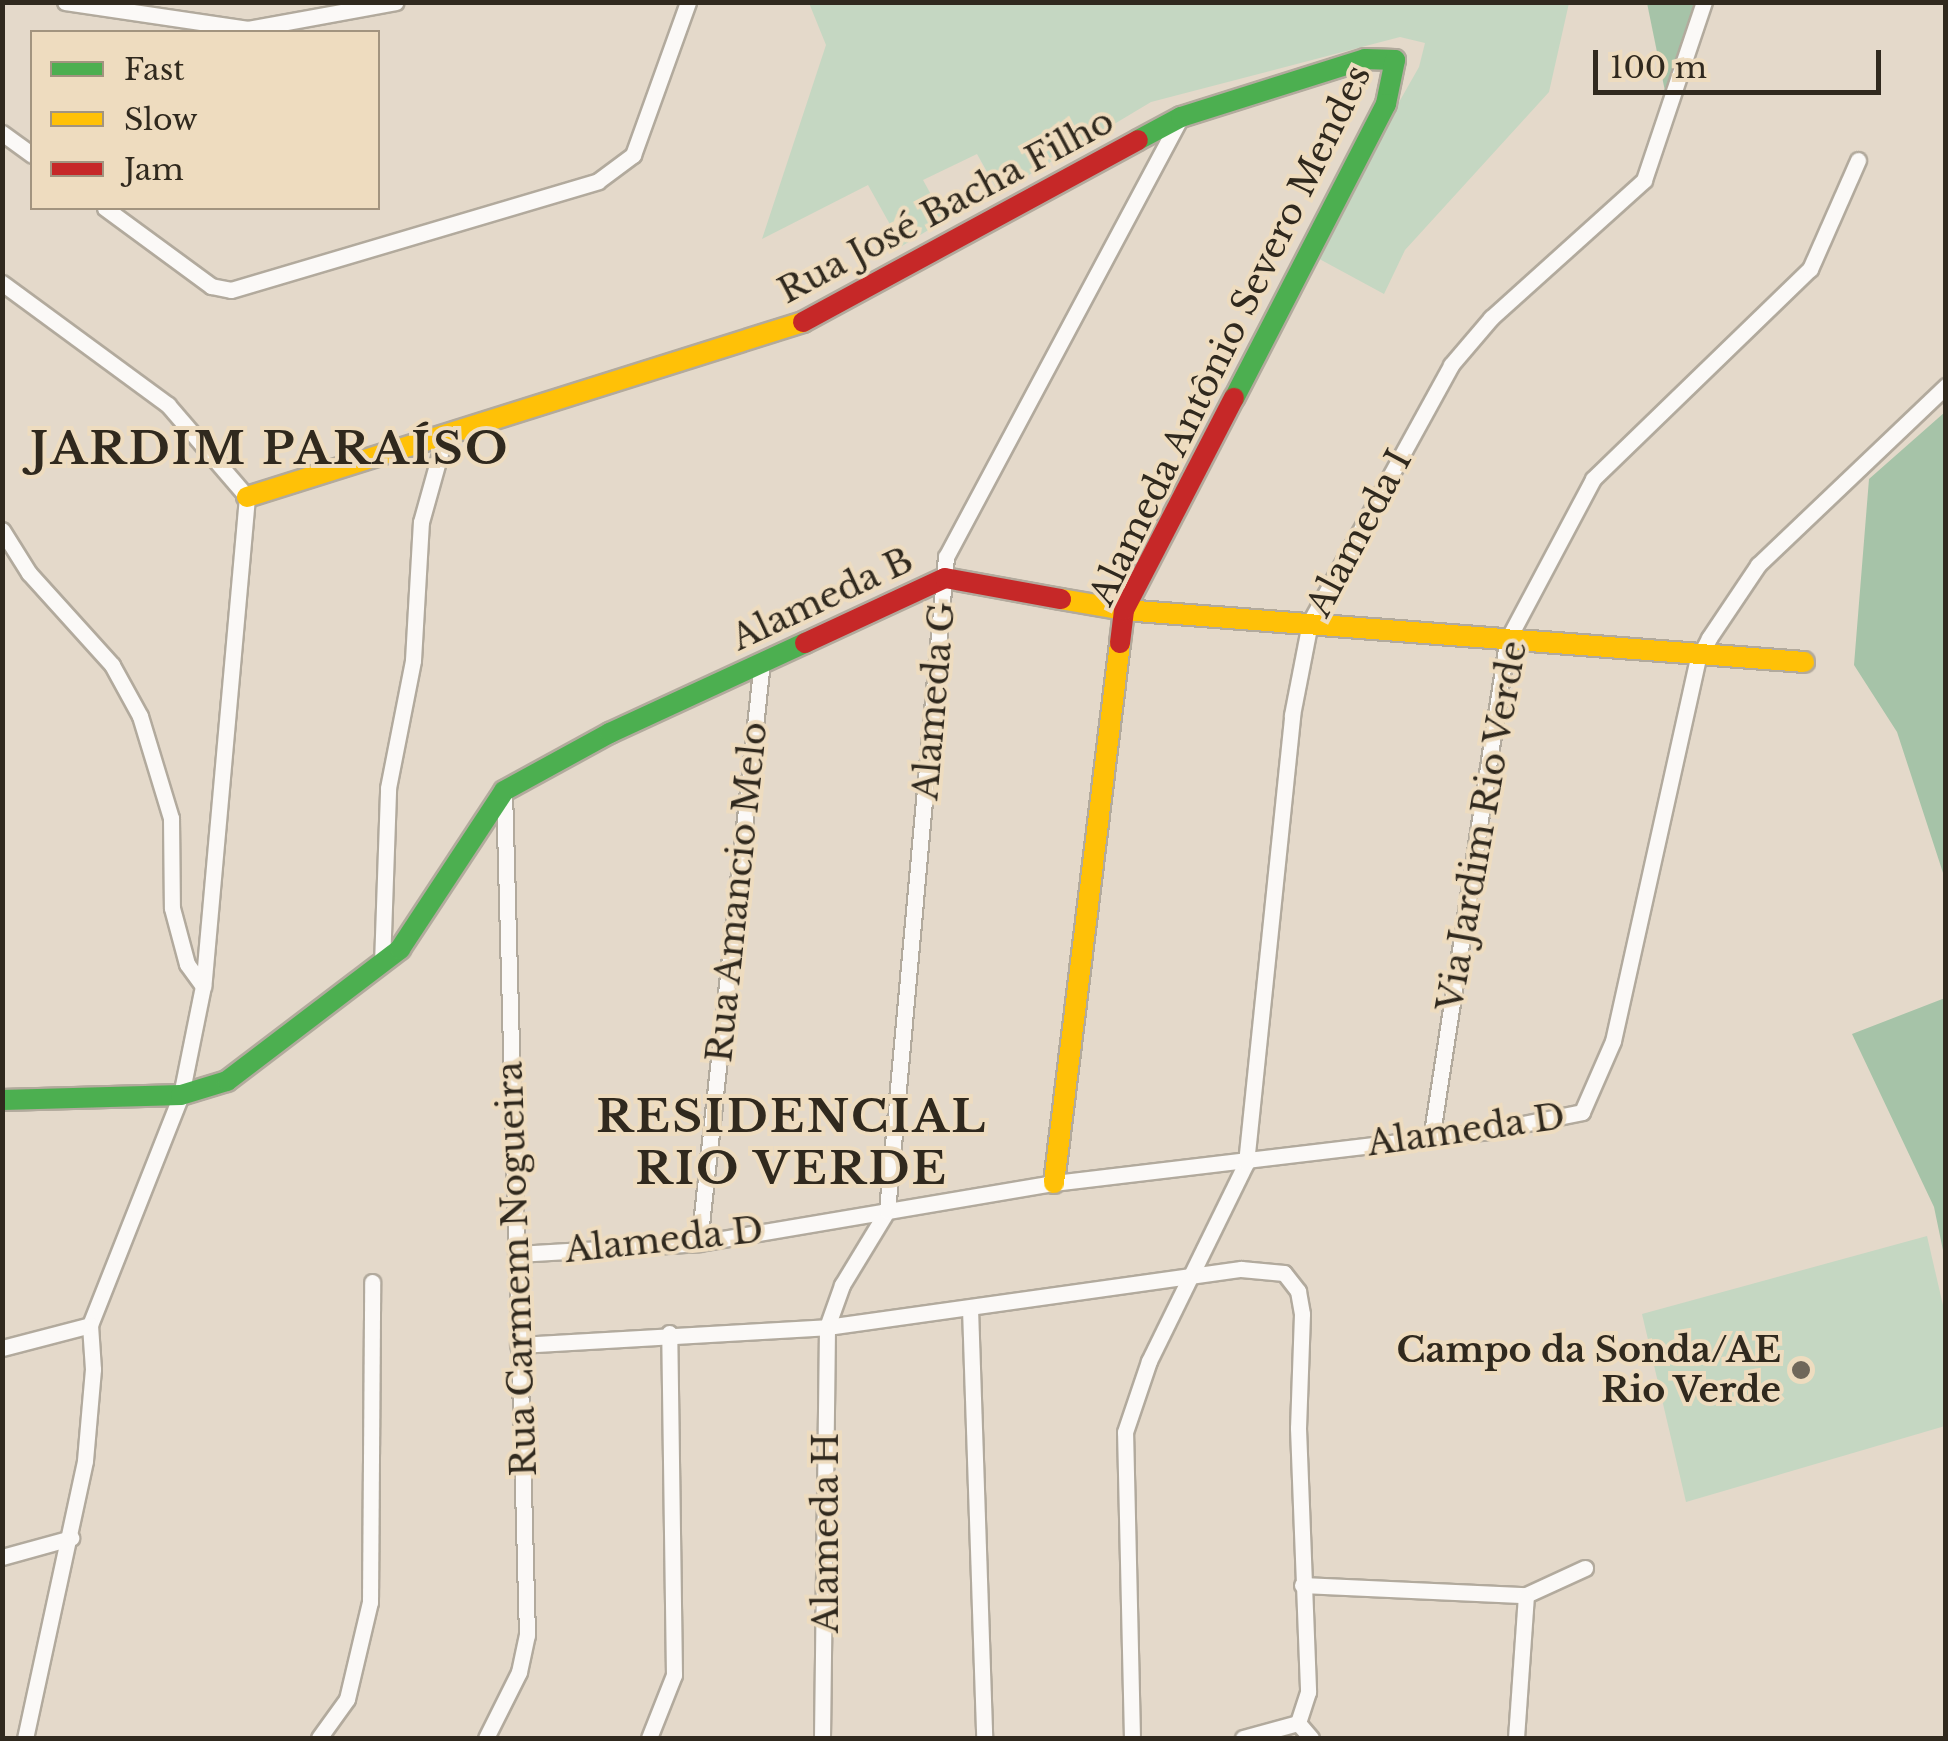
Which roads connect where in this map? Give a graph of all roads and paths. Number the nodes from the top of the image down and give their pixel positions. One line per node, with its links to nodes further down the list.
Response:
1 (66, 2): 2 (street)
2 (396, 2)
3 (688, 2): 10 (street)
4 (1704, 2): 18 (street, Alameda I)
5 (1328, 69): 6 (street, Rua José Bacha Filho); 17 (street, Alameda Antônio Severo Mendes)
6 (1182, 118): 13 (street, Rua José Bacha Filho); 16 (street, Alameda G)
7 (6, 137): 8 (street)
8 (30, 153)
9 (1858, 160): 19 (street, Via Jardim Rio Verde)
10 (108, 210)
11 (2, 283): 14 (street)
12 (1946, 386): 20 (street, Alameda D)
13 (445, 436): 14 (street, Rua José Bacha Filho); 24 (street)
14 (247, 497): 25 (street)
15 (2, 530): 25 (street)
16 (945, 578): 17 (street, Alameda B); 21 (street, Alameda B); 31 (street, Alameda G)
17 (1124, 610): 18 (street, Alameda B); 30 (street, Alameda Antônio Severo Mendes)
18 (1310, 622): 19 (street, Alameda B); 29 (street, Alameda I)
19 (1507, 641): 20 (street, Alameda B); 28 (street, Via Jardim Rio Verde)
20 (1698, 659): 22 (street, Alameda B); 28 (street, Alameda D)
21 (762, 662): 23 (street, Alameda B); 32 (street, Rua Amancio Melo)
22 (1804, 662)
23 (504, 790): 24 (street); 33 (street, Rua Carmem Nogueira)
24 (382, 964): 26 (street)
25 (203, 986): 26 (street)
26 (181, 1095): 27 (street); 37 (street)
27 (2, 1100)
28 (1432, 1134): 29 (street, Alameda D)
29 (1246, 1163): 30 (street, Alameda D); 34 (street, Alameda I)
30 (1054, 1183): 31 (street, Alameda D)
31 (886, 1211): 32 (street, Alameda D); 38 (street, Alameda G)
32 (699, 1243): 33 (street, Alameda D)
33 (516, 1254): 40 (street, Rua Carmem Nogueira)
34 (1192, 1277): 36 (street); 45 (street); 54 (street, Alameda I)
35 (372, 1282): 49 (street)
36 (970, 1308): 38 (street); 53 (street)
37 (90, 1325): 41 (street); 42 (street)
38 (827, 1327): 39 (street); 52 (street, Alameda H)
39 (668, 1333): 40 (street); 51 (street)
40 (518, 1345): 50 (street, Rua Carmem Nogueira)
41 (2, 1348)
42 (71, 1538): 43 (street); 48 (street)
43 (2, 1557)
44 (1585, 1568): 46 (street)
45 (1302, 1584): 46 (street); 47 (street)
46 (1526, 1595): 57 (street)
47 (1298, 1723): 55 (street); 56 (street)
48 (25, 1738)
49 (319, 1738)
50 (486, 1738)
51 (649, 1738)
52 (822, 1738)
53 (984, 1738)
54 (1132, 1738)
55 (1243, 1738)
56 (1311, 1738)
57 (1516, 1738)

